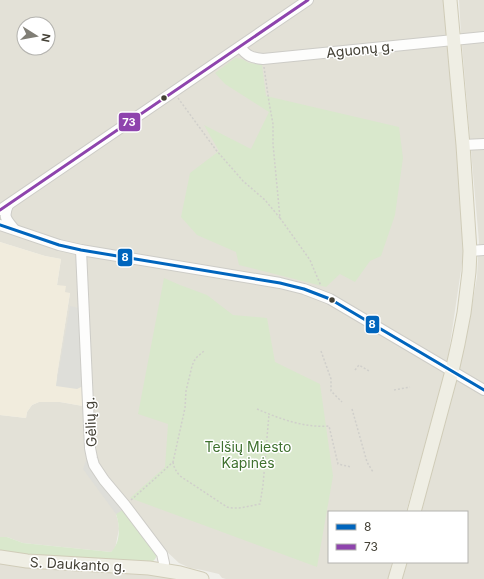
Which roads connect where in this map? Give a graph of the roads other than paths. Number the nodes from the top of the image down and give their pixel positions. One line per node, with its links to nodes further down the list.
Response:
1 (308, 0): 5 (street)
2 (450, 0): 4 (main road)
3 (484, 37): 4 (street, Aguonų g.)
4 (454, 40): 5 (street, Aguonų g.); 7 (main road)
5 (240, 47): 8 (street)
6 (484, 144): 7 (street)
7 (463, 145): 13 (main road)
8 (4, 207): 10 (street)
9 (0, 225): 10 (street)
10 (14, 229): 11 (street)
11 (81, 250): 14 (street); 19 (street, Gėlių g.)
12 (484, 250): 13 (street)
13 (470, 251): 14 (main road)
14 (452, 371): 15 (street); 16 (main road)
15 (484, 390)
16 (414, 511)
17 (0, 557): 19 (main road, S. Daukanto g.)
18 (400, 563): 21 (main road)
19 (163, 570): 20 (main road, S. Daukanto g.)
20 (198, 578)
21 (395, 579)

